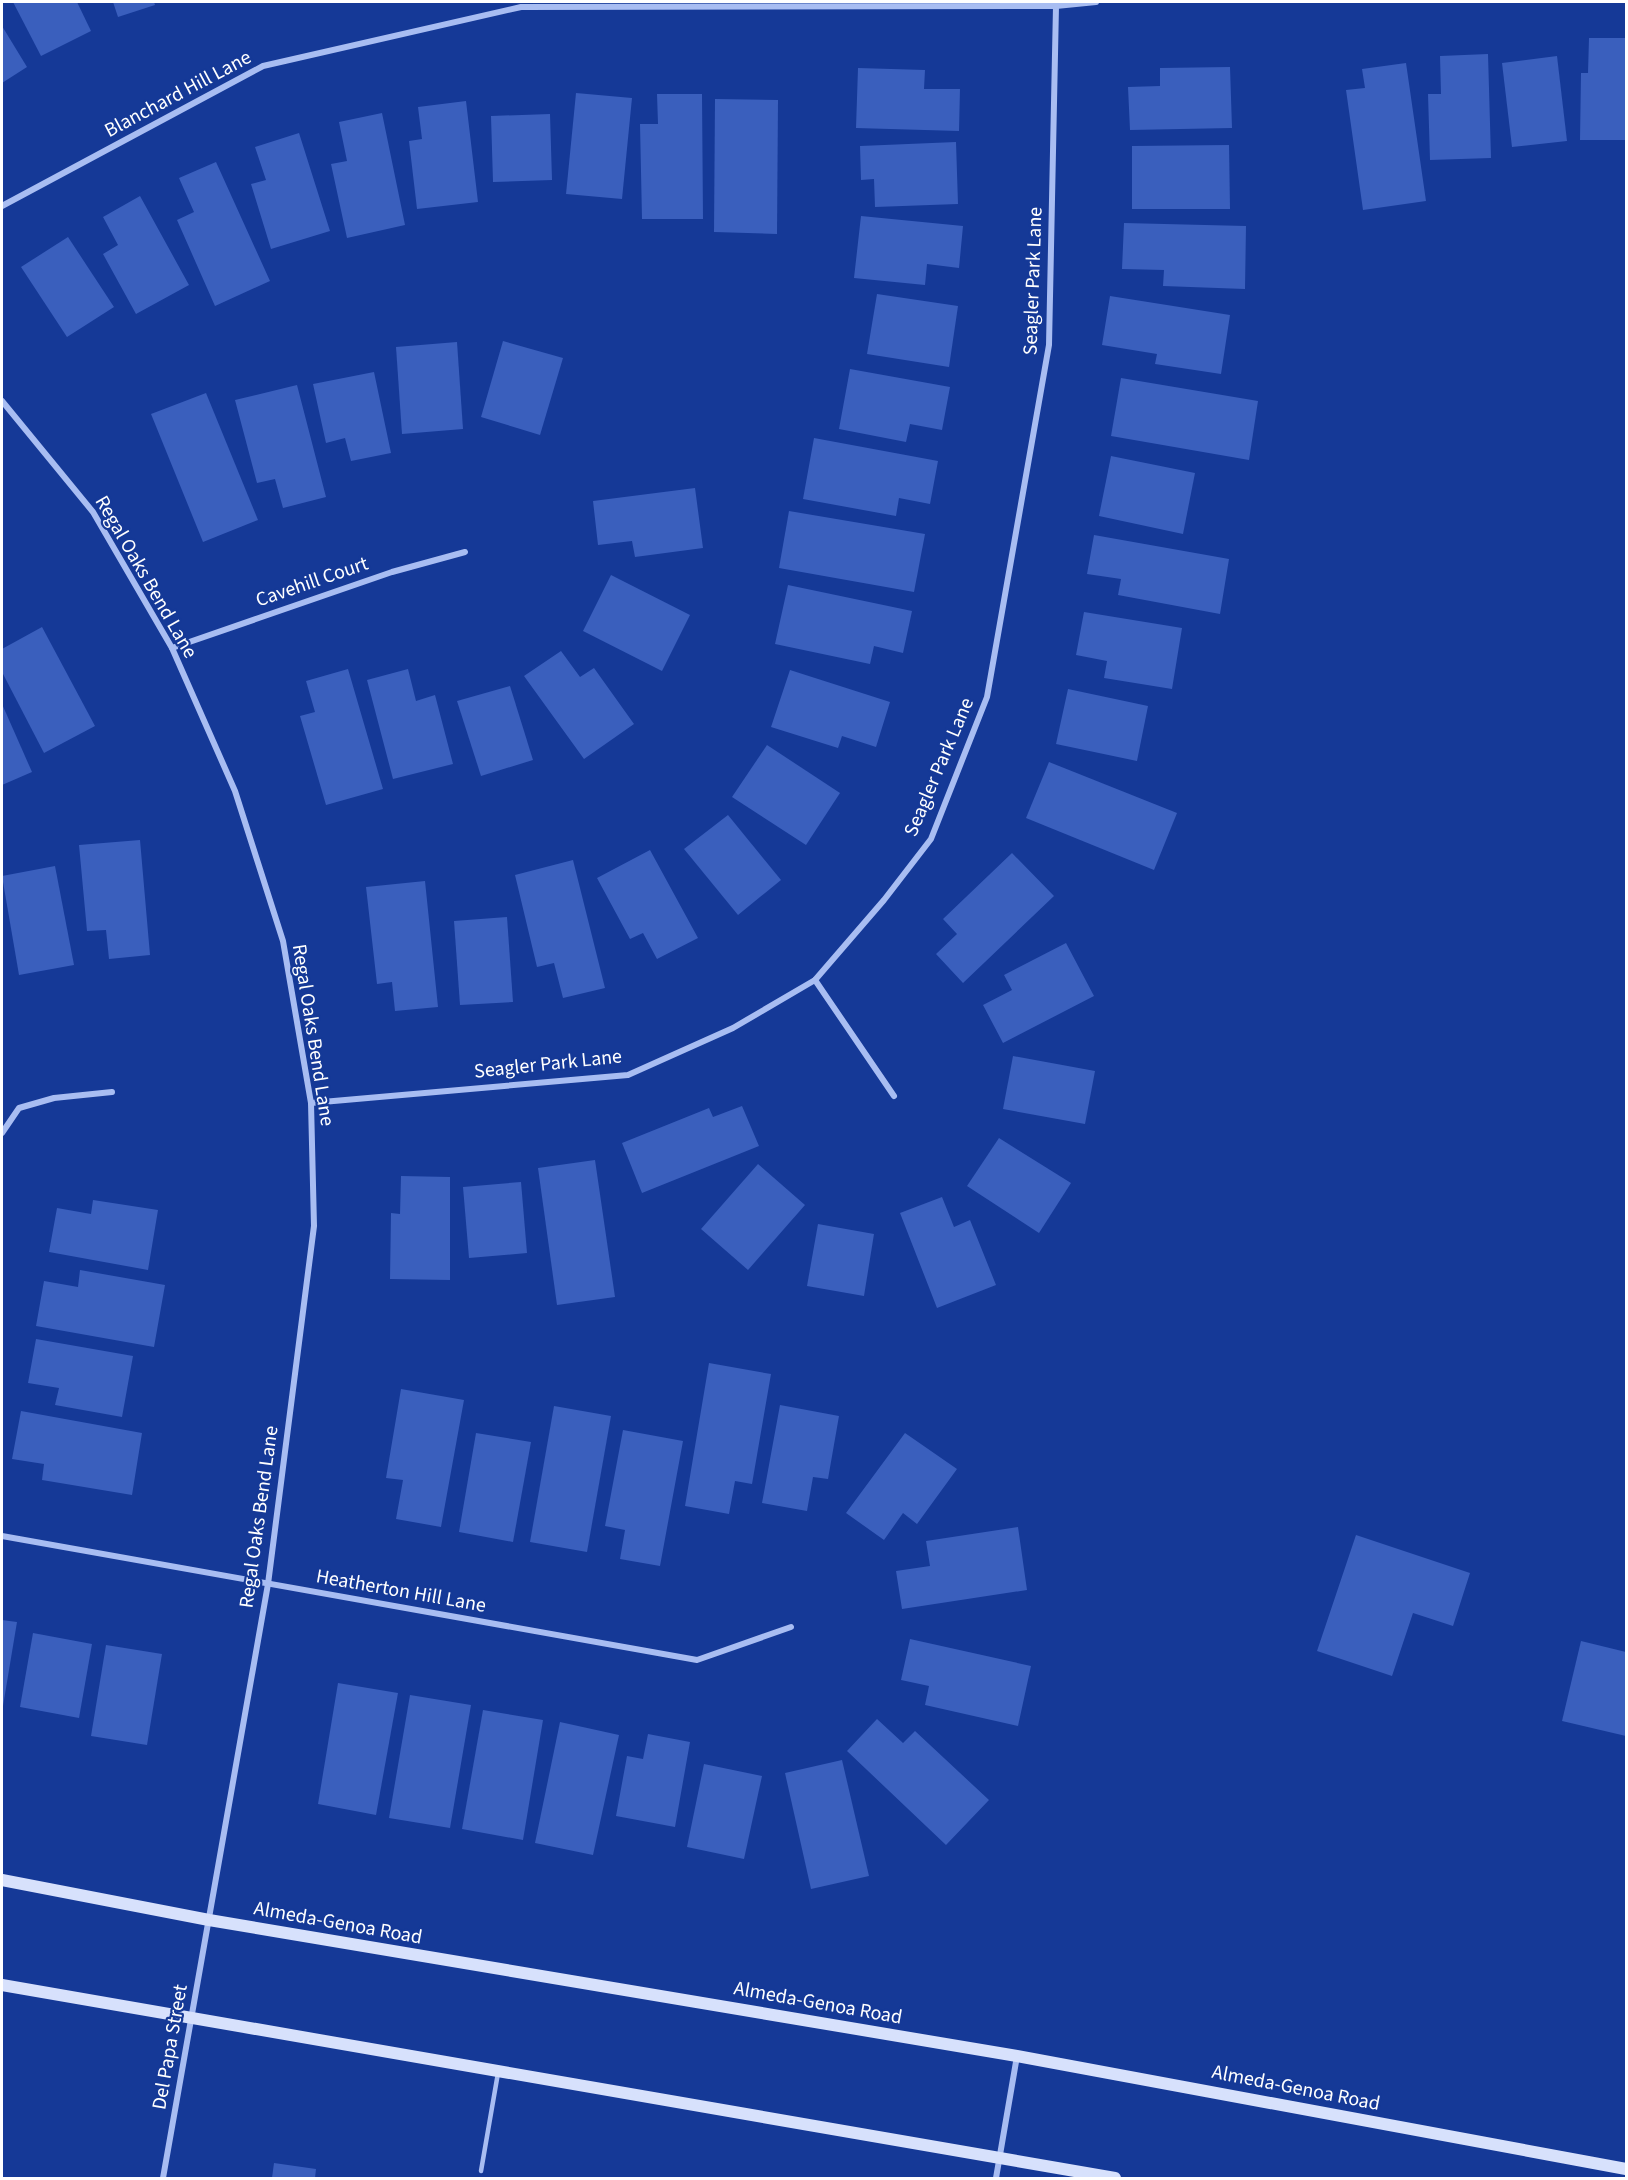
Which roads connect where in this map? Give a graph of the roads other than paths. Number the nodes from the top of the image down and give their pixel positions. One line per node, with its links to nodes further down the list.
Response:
1 (1096, 2): 3 (street, Blanchard Hill Lane)
2 (521, 4): 3 (street, Blanchard Hill Lane); 4 (street, Blanchard Hill Lane)
3 (1056, 6): 8 (street, Seagler Park Lane)
4 (2, 206)
5 (2, 401): 7 (street, Regal Oaks Bend Lane)
6 (465, 552): 7 (street, Cavehill Court)
7 (172, 648): 11 (street, Regal Oaks Bend Lane)
8 (815, 980): 10 (street); 11 (street, Seagler Park Lane)
9 (112, 1092): 12 (street)
10 (894, 1096)
11 (311, 1103): 14 (street, Regal Oaks Bend Lane)
12 (2, 1133)
13 (2, 1536): 14 (street, Heatherton Hill Lane)
14 (268, 1584): 15 (street, Heatherton Hill Lane); 17 (street, Regal Oaks Bend Lane)
15 (791, 1627)
16 (2, 1880): 17 (main road, Almeda-Genoa Road)
17 (209, 1920): 19 (street, Del Papa Street); 20 (main road, Almeda-Genoa Road)
18 (2, 1984): 19 (main road)
19 (192, 2018): 21 (main road); 25 (street, Del Papa Street)
20 (1017, 2056): 22 (street); 23 (main road, Almeda-Genoa Road)
21 (498, 2072): 22 (main road); 24 (lane)
22 (1000, 2158): 26 (street); 27 (main road)
23 (1626, 2169)
24 (481, 2171)
25 (164, 2178)
26 (996, 2178)
27 (1115, 2178)

